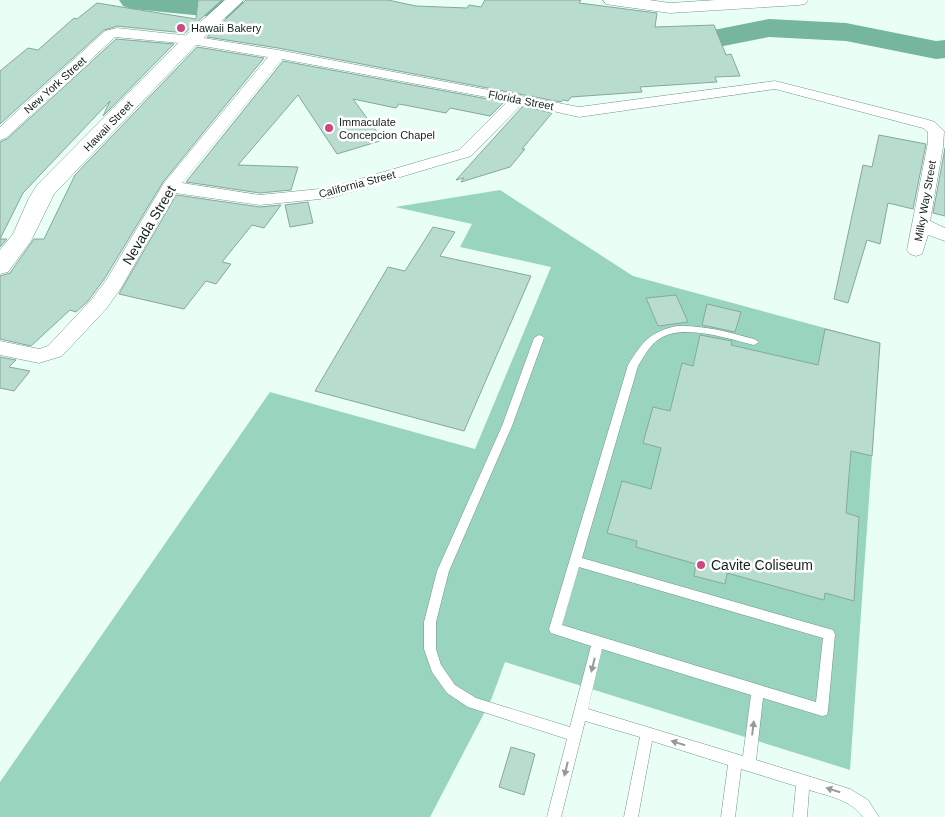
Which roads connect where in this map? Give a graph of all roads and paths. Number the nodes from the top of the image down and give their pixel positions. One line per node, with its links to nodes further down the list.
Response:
1 (235, 0): 5 (street, Hawaii Street)
2 (798, 0): 3 (street)
3 (622, 1)
4 (110, 34): 5 (street, Florida Street); 9 (street, New York Street)
5 (191, 40): 6 (street, Florida Street); 15 (street, Hawaii Street)
6 (278, 54): 7 (street, Florida Street); 11 (street, Nevada Street)
7 (519, 99): 8 (street, Florida Street); 11 (street, California Street)
8 (929, 126): 10 (street, Milky Way Street)
9 (0, 135)
10 (937, 175): 12 (street, Milky Way Street)
11 (170, 187): 18 (street, Nevada Street)
12 (922, 223): 13 (street); 14 (street, Milky Way Street)
13 (945, 235)
14 (916, 250)
15 (0, 266)
16 (539, 338): 24 (lane)
17 (754, 342): 19 (lane)
18 (0, 348)
19 (575, 561): 20 (lane); 21 (lane)
20 (598, 642): 21 (lane); 22 (lane, one-way to 22)
21 (758, 691): 26 (lane, one-way to 21)
22 (581, 713): 23 (lane); 24 (lane)
23 (647, 733): 25 (lane, one-way to 23); 29 (lane)
24 (575, 735): 28 (lane, one-way to 28)
25 (735, 760): 26 (lane); 30 (lane)
26 (749, 764): 27 (lane)
27 (803, 781): 31 (lane); 32 (lane, one-way to 27)
28 (554, 817)
29 (631, 817)
30 (728, 817)
31 (800, 817)
32 (872, 817)

